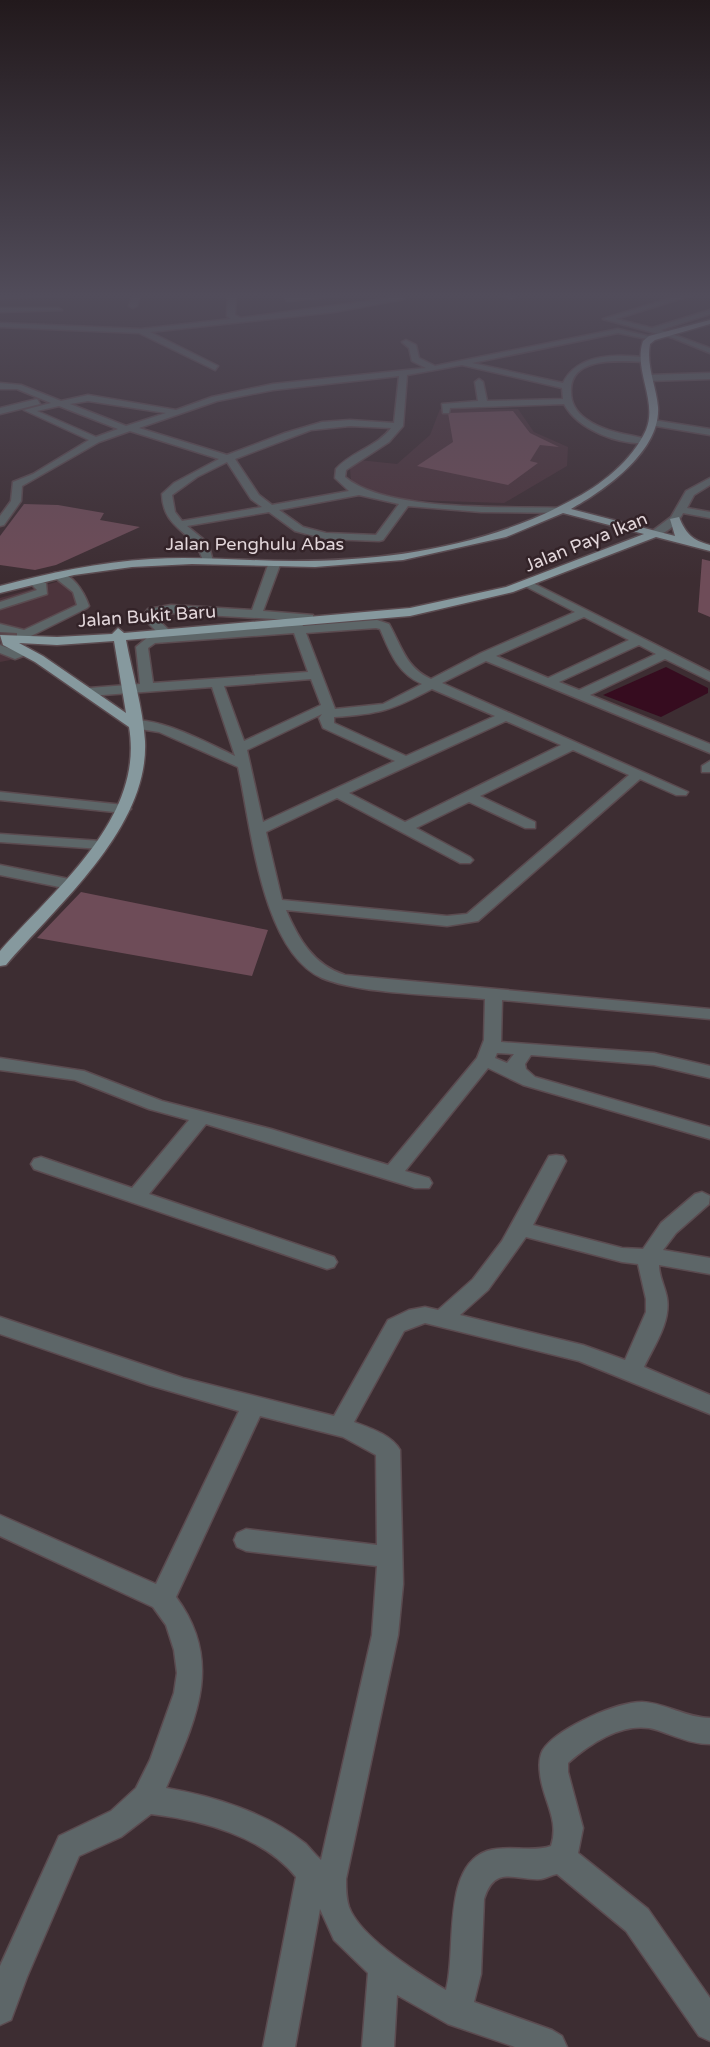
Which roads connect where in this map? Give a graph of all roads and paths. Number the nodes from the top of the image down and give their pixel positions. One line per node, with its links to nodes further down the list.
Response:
1 (21, 389): 8 (street)
2 (266, 389): 12 (street)
3 (402, 389): 14 (street)
4 (480, 389): 9 (street)
5 (565, 389): 7 (street)
6 (651, 389): 13 (main road)
7 (567, 401): 9 (street); 18 (street)
8 (52, 402): 10 (street); 12 (street); 15 (street); 17 (street)
9 (483, 403): 11 (street)
10 (0, 411)
11 (446, 411)
12 (179, 412): 15 (street)
13 (653, 423): 16 (street); 18 (main road, Jalan Penghulu Abas)
14 (398, 426): 19 (street); 23 (street)
15 (127, 429): 17 (street); 19 (street)
16 (710, 432)
17 (96, 440): 22 (street)
18 (644, 441): 26 (main road, Jalan Penghulu Abas)
19 (230, 459): 25 (street); 30 (street)
20 (6, 480): 22 (street)
21 (710, 481): 28 (street, Jalan Paya Ikan)
22 (17, 484): 29 (street)
23 (355, 493): 24 (street); 25 (street)
24 (405, 503): 26 (street); 32 (street)
25 (270, 509): 30 (street); 32 (street)
26 (566, 511): 31 (main road); 35 (main road, Jalan Penghulu Abas)
27 (710, 514): 28 (street)
28 (678, 515): 31 (street, Jalan Paya Ikan); 34 (main road)
29 (0, 523)
30 (178, 525): 36 (street)
31 (655, 534): 33 (main road, Jalan Paya Ikan); 34 (main road)
32 (379, 538): 35 (street)
33 (620, 546): 34 (main road); 40 (main road, Jalan Paya Ikan)
34 (708, 549)
35 (383, 558): 37 (main road, Jalan Penghulu Abas)
36 (208, 561): 37 (main road, Jalan Penghulu Abas); 38 (main road, Jalan Penghulu Abas)
37 (274, 565): 45 (street)
38 (58, 575): 39 (main road, Jalan Penghulu Abas); 50 (street)
39 (34, 581): 41 (main road, Jalan Penghulu Abas); 43 (street)
40 (529, 584): 42 (main road, Jalan Paya Ikan); 44 (street)
41 (0, 590)
42 (454, 603): 46 (main road, Jalan Paya Ikan); 47 (main road, Jalan Paya Ikan)
43 (0, 606)
44 (586, 612): 53 (street); 58 (street)
45 (256, 615): 46 (street); 49 (street)
46 (311, 617): 47 (main road, Jalan Paya Ikan)
47 (296, 624): 49 (main road, Jalan Bukit Baru); 60 (street); 64 (street); 65 (street)
48 (0, 628): 50 (street)
49 (164, 631): 51 (main road, Jalan Bukit Baru)
50 (19, 633): 51 (main road, Jalan Bukit Baru); 52 (main road, Jalan Bukit Baru)
51 (118, 634): 52 (main road, Jalan Bukit Baru); 66 (main road)
52 (0, 638): 55 (main road)
53 (638, 641): 56 (street); 62 (street)
54 (0, 649): 57 (street)
55 (29, 652): 57 (street); 67 (main road)
56 (665, 654): 61 (street); 68 (street)
57 (15, 655): 59 (street)
58 (485, 656): 62 (street); 64 (street)
59 (0, 660)
60 (314, 670): 63 (street); 65 (street); 69 (street)
61 (710, 677)
62 (549, 682): 68 (street)
63 (217, 683): 65 (street); 74 (street)
64 (429, 683): 69 (street); 70 (street)
65 (147, 684): 66 (street)
66 (131, 690): 67 (street); 71 (main road)
67 (89, 692): 71 (main road)
68 (579, 695): 73 (street)
69 (329, 710): 74 (street); 75 (street)
70 (505, 716): 72 (street); 75 (street)
71 (133, 724): 74 (street); 81 (main road)
72 (572, 745): 76 (street); 80 (street)
73 (710, 749)
74 (241, 757): 84 (street)
75 (405, 761): 78 (street)
76 (638, 774): 77 (street); 90 (street)
77 (681, 792)
78 (338, 793): 83 (street); 84 (street)
79 (0, 796): 81 (street)
80 (468, 796): 82 (street); 83 (street)
81 (124, 809): 86 (main road)
82 (530, 825)
83 (405, 828): 87 (street)
84 (257, 830): 90 (street)
85 (0, 838): 86 (street)
86 (101, 845): 89 (main road)
87 (465, 860)
88 (0, 870): 89 (street)
89 (69, 884): 91 (main road)
90 (277, 904): 92 (street)
91 (0, 961)
92 (494, 995): 93 (street); 95 (street)
93 (710, 1014)
94 (525, 1051): 95 (street); 97 (street); 98 (street)
95 (488, 1053): 98 (street); 103 (street)
96 (0, 1064): 99 (street)
97 (710, 1072)
98 (529, 1081): 100 (street)
99 (200, 1119): 103 (street); 105 (street)
100 (710, 1133)
101 (556, 1161): 107 (street)
102 (41, 1164): 105 (street)
103 (392, 1173): 104 (street)
104 (422, 1183)
105 (136, 1197): 109 (street)
106 (702, 1199): 108 (street)
107 (522, 1229): 108 (street); 111 (street)
108 (650, 1257): 110 (street); 113 (street)
109 (327, 1262)
110 (710, 1266)
111 (443, 1317): 113 (street); 116 (street)
112 (0, 1325): 115 (street)
113 (631, 1370): 114 (street)
114 (710, 1405)
115 (253, 1406): 116 (street); 120 (street)
116 (340, 1426): 119 (street)
117 (0, 1525): 120 (street)
118 (246, 1540): 119 (street)
119 (390, 1557): 124 (street)
120 (162, 1599): 122 (street)
121 (710, 1731): 123 (street)
122 (145, 1799): 124 (street); 126 (street)
123 (561, 1858): 127 (street); 128 (street)
124 (321, 1876): 125 (street); 129 (street)
125 (384, 1965): 127 (street); 130 (street)
126 (0, 2009)
127 (456, 2011): 131 (street)
128 (710, 2025)
129 (279, 2047)
130 (378, 2047)
131 (551, 2047)

